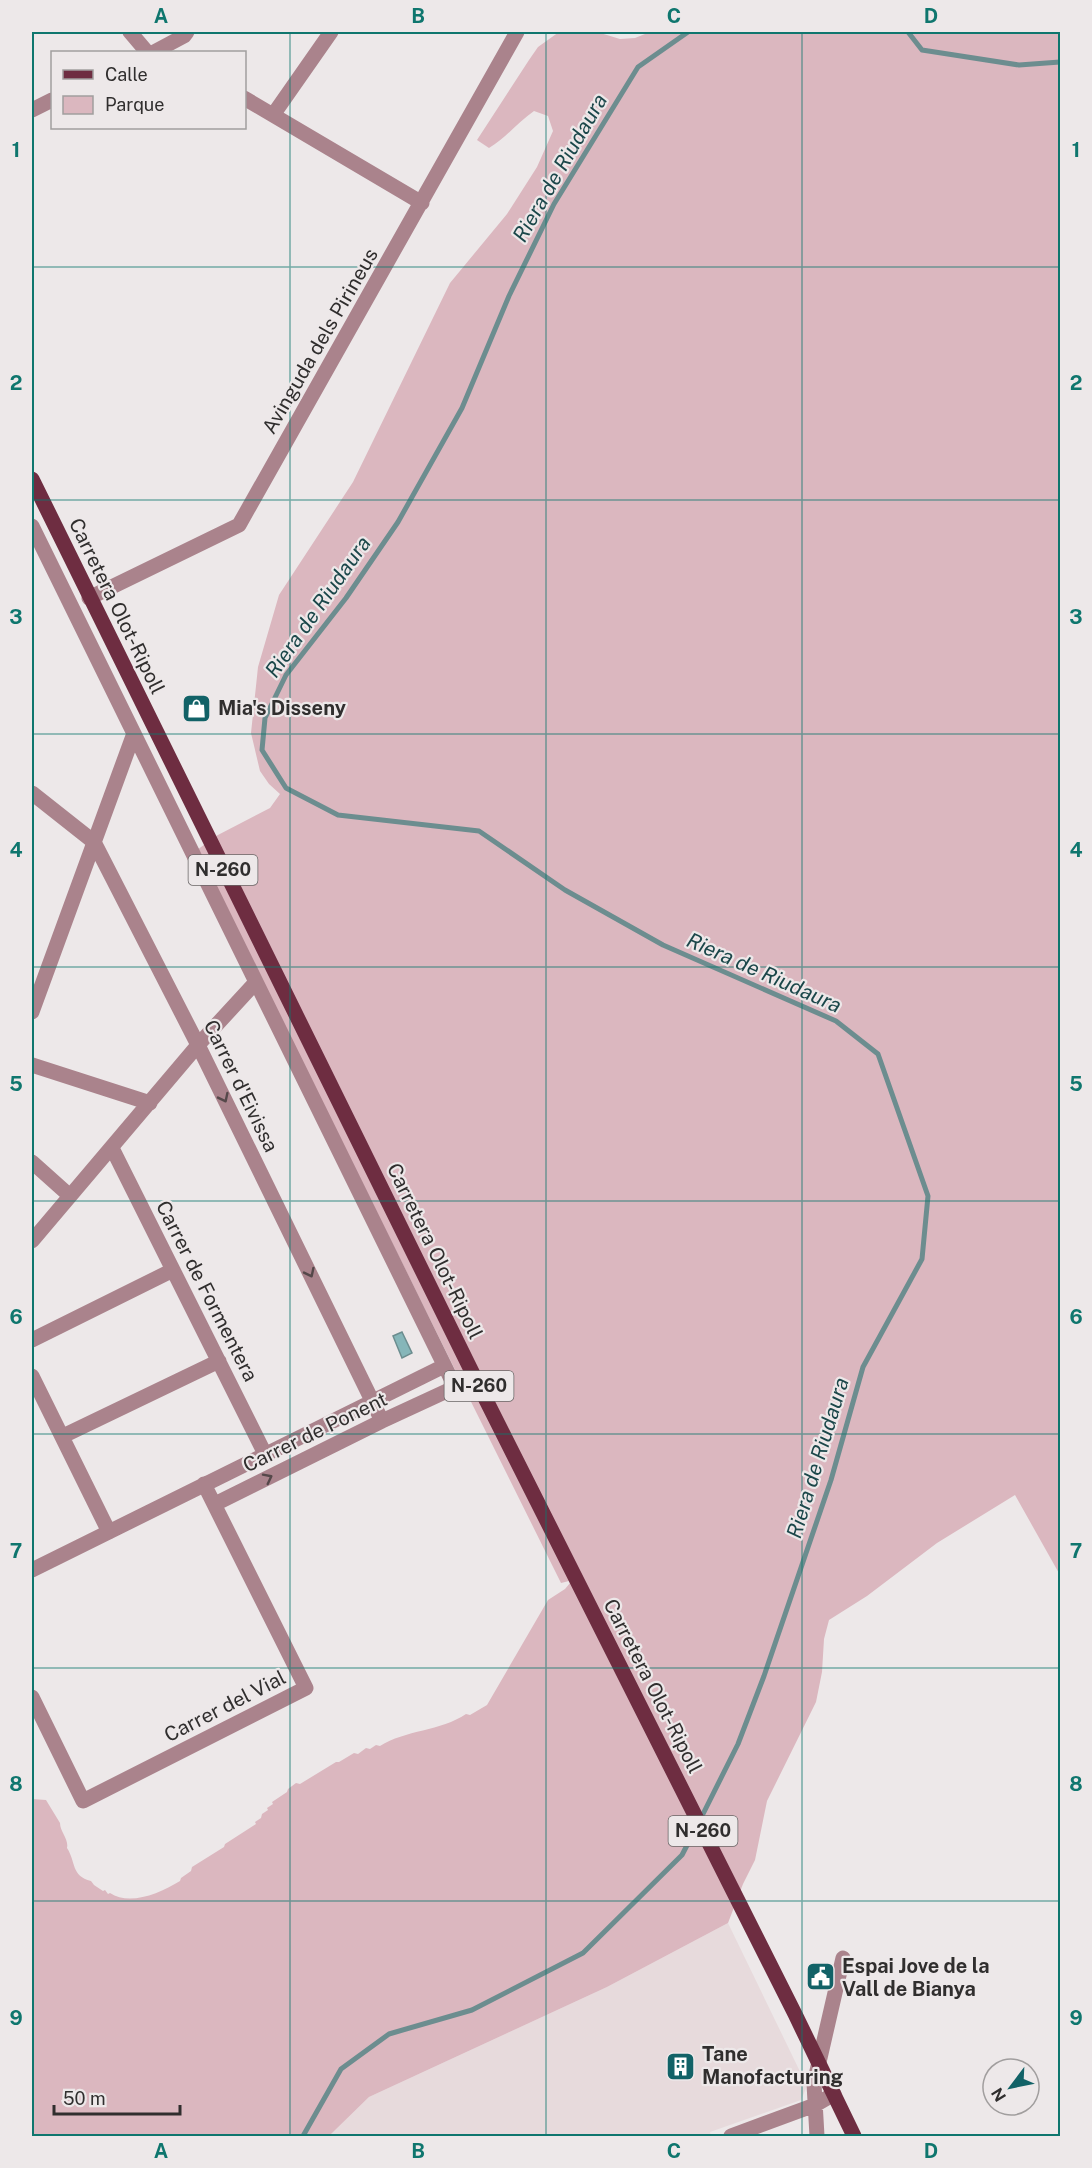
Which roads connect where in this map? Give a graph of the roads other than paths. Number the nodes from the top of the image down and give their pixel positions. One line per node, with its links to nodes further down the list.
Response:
1 (130, 32): 5 (street)
2 (331, 32): 10 (street)
3 (517, 32): 11 (street, Avinguda dels Pirineus)
4 (185, 34): 6 (street)
5 (146, 51)
6 (156, 51)
7 (246, 99): 10 (street)
8 (51, 100): 9 (street)
9 (32, 110)
10 (273, 115): 11 (street)
11 (422, 203): 14 (street, Avinguda dels Pirineus)
12 (32, 480): 14 (main road, Carretera Olot-Ripoll / N-260)
13 (32, 526): 15 (street)
14 (89, 598): 32 (main road, Carretera Olot-Ripoll / N-260)
15 (133, 736): 17 (street); 18 (street)
16 (32, 793): 17 (street, Carrer d'Eivissa)
17 (94, 842): 19 (street); 20 (street, Carrer d'Eivissa)
18 (255, 983): 20 (street); 30 (street)
19 (32, 1012)
20 (198, 1045): 22 (street); 34 (street, Carrer d'Eivissa, one-way to 34)
21 (32, 1065): 22 (street)
22 (150, 1103): 23 (street)
23 (112, 1148): 25 (street); 27 (street, Carrer de Formentera)
24 (32, 1162): 25 (street)
25 (70, 1196): 26 (street)
26 (32, 1241)
27 (172, 1270): 28 (street); 29 (street, Carrer de Formentera)
28 (32, 1340)
29 (219, 1360): 36 (street); 37 (street, Carrer de Formentera)
30 (444, 1366): 33 (street); 34 (street, Carrer de Ponent)
31 (32, 1376): 36 (street)
32 (475, 1378): 33 (street, Carrer de Ponent); 44 (main road, Carretera Olot-Ripoll / N-260)
33 (455, 1387): 35 (street, Carrer de Ponent)
34 (373, 1401): 35 (street, Carrer d'Eivissa); 37 (street, Carrer de Ponent)
35 (382, 1421): 39 (street, Carrer de Ponent, one-way to 35)
36 (63, 1436): 40 (street)
37 (265, 1454): 38 (street, Carrer de Ponent)
38 (204, 1484): 39 (street); 40 (street, Carrer de Ponent)
39 (215, 1504): 42 (street, Carrer del Vial)
40 (109, 1532): 41 (street, Carrer de Ponent)
41 (32, 1570)
42 (32, 1697)
43 (843, 1958): 44 (street)
44 (819, 2063): 45 (main road, Carretera Olot-Ripoll / N-260); 46 (street)
45 (834, 2094): 46 (street); 49 (main road, Carretera Olot-Ripoll / N-260)
46 (815, 2105): 47 (street); 48 (street)
47 (731, 2136)
48 (817, 2136)
49 (854, 2136)

